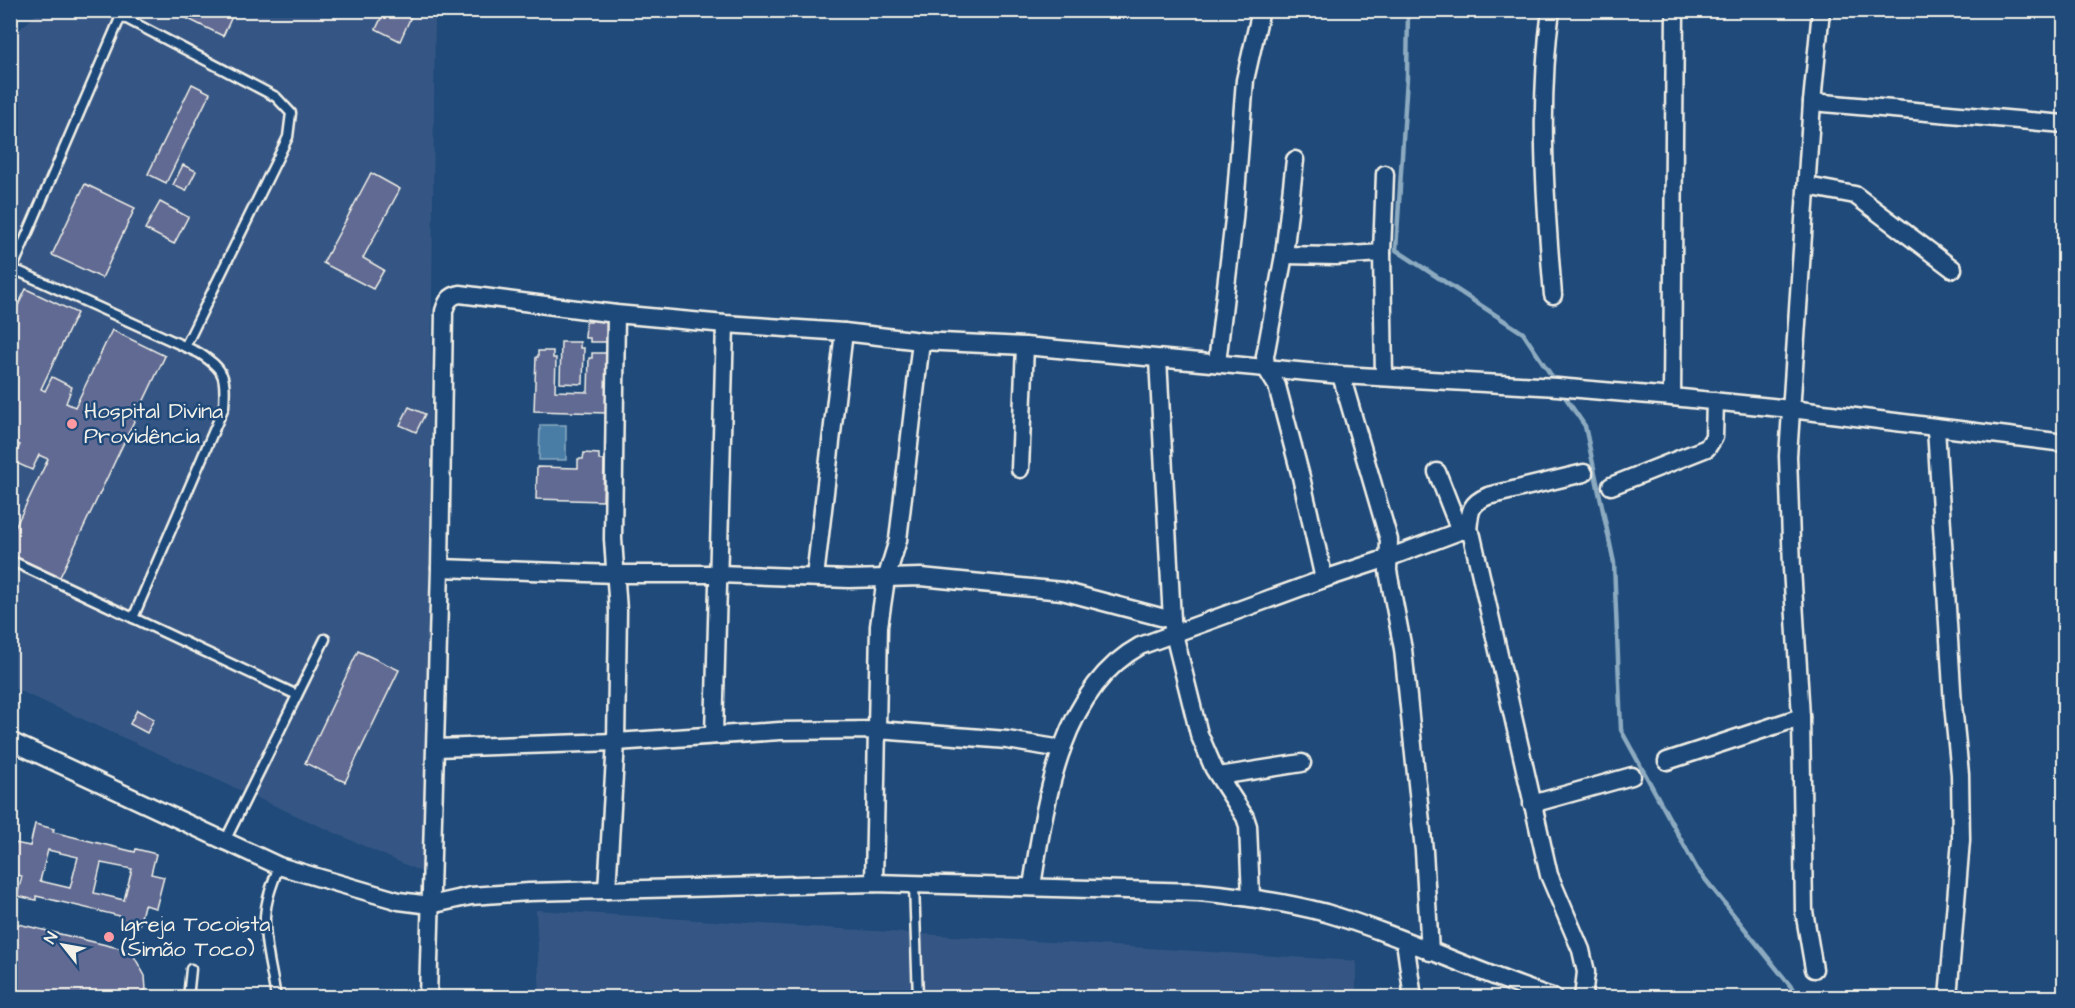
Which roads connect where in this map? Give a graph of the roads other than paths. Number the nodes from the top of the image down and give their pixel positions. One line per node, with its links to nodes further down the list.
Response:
1 (109, 10): 6 (lane)
2 (1262, 10): 24 (street)
3 (1551, 10): 16 (street)
4 (1675, 10): 28 (street)
5 (1821, 10): 7 (street)
6 (121, 16): 15 (lane); 22 (lane)
7 (1812, 102): 8 (street); 11 (street)
8 (2064, 124)
9 (1294, 160): 13 (street)
10 (1385, 174): 12 (street)
11 (1807, 186): 14 (street); 30 (street)
12 (1382, 253): 13 (street); 27 (street)
13 (1284, 255): 25 (street)
14 (1953, 269)
15 (11, 272): 22 (lane)
16 (1553, 295)
17 (616, 314): 18 (street); 40 (street); 41 (street)
18 (725, 324): 19 (street); 42 (street)
19 (844, 332): 20 (street); 43 (street)
20 (921, 341): 21 (street); 44 (street)
21 (1025, 346): 23 (street); 33 (street)
22 (185, 347): 46 (lane)
23 (1158, 359): 24 (street); 47 (street)
24 (1217, 363): 25 (street)
25 (1266, 368): 26 (street); 45 (street)
26 (1341, 375): 27 (street); 38 (street)
27 (1384, 377): 28 (street)
28 (1672, 397): 29 (street)
29 (1715, 401): 30 (street); 36 (street)
30 (1791, 409): 31 (street); 50 (street)
31 (1936, 428): 32 (street); 81 (street)
32 (2064, 443)
33 (1020, 469)
34 (1437, 472): 37 (street)
35 (1584, 473): 37 (street)
36 (1611, 486)
37 (1464, 531): 38 (street); 61 (street)
38 (1388, 558): 45 (street); 71 (street)
39 (10, 560): 46 (lane)
40 (440, 568): 41 (street); 55 (street)
41 (615, 574): 42 (street); 54 (street)
42 (719, 574): 43 (street); 52 (street)
43 (815, 577): 44 (street)
44 (886, 579): 47 (street); 51 (street)
45 (1324, 579): 47 (street)
46 (133, 618): 49 (lane)
47 (1173, 627): 56 (street); 59 (street)
48 (325, 639): 49 (lane)
49 (297, 695): 62 (lane)
50 (1801, 717): 57 (street); 73 (street)
51 (878, 730): 52 (street); 56 (street); 64 (street)
52 (714, 735): 54 (street)
53 (10, 741): 62 (street)
54 (616, 742): 55 (street); 67 (street)
55 (435, 748): 69 (street)
56 (1062, 749): 66 (street)
57 (1667, 761)
58 (1302, 763): 59 (street)
59 (1219, 776): 68 (street)
60 (1632, 776): 61 (street)
61 (1532, 804): 80 (street)
62 (225, 841): 63 (street)
63 (279, 866): 69 (street); 75 (lane)
64 (874, 883): 65 (street); 67 (street)
65 (914, 885): 66 (street); 77 (lane)
66 (1032, 886): 68 (street)
67 (607, 890): 69 (street)
68 (1251, 897): 70 (street)
69 (430, 905): 76 (street)
70 (1405, 941): 71 (street); 78 (street)
71 (1430, 952): 79 (street)
72 (191, 969): 74 (lane)
73 (1814, 969)
74 (188, 998)
75 (276, 998)
76 (428, 998)
77 (918, 998)
78 (1413, 998)
79 (1555, 998)
80 (1583, 998)
81 (1948, 998)

